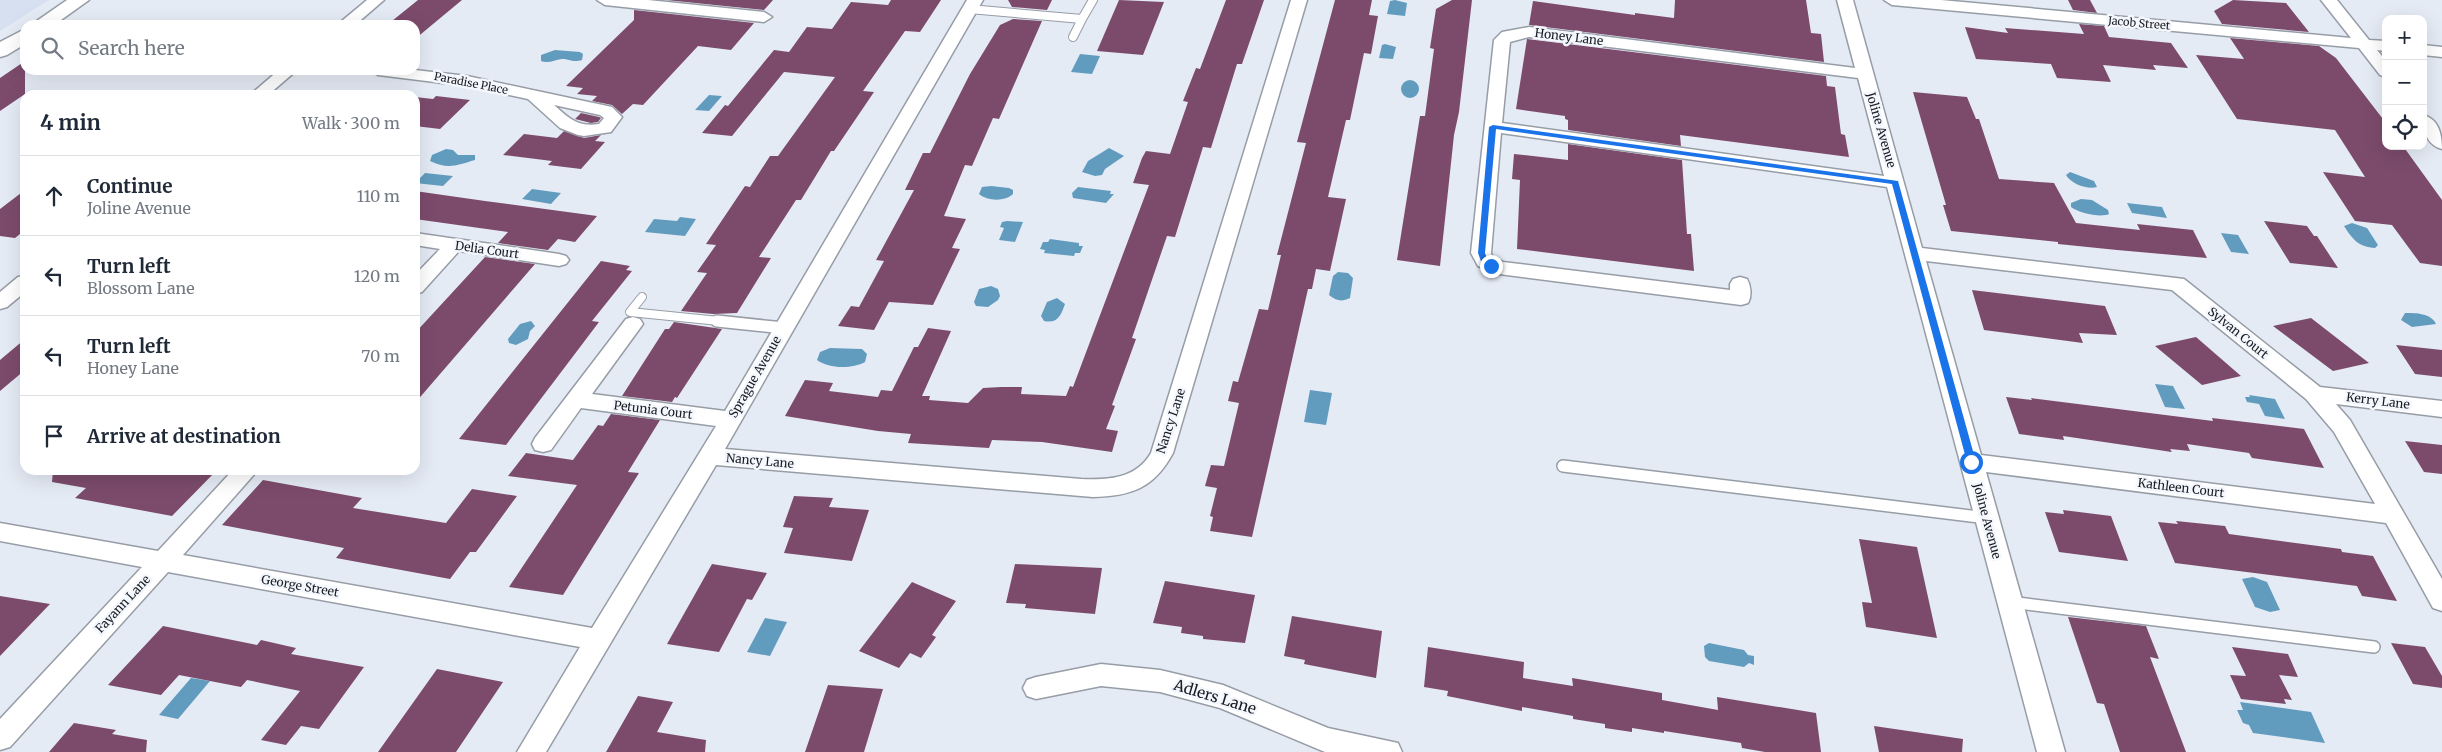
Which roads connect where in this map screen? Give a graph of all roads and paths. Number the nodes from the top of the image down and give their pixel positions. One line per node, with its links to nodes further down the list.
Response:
1 (80, 0): 13 (street)
2 (376, 0): 14 (street)
3 (605, 0): 9 (street)
4 (1093, 0): 12 (lane)
5 (1299, 0): 48 (street, Nancy Lane)
6 (1845, 0): 23 (street, Joline Avenue)
7 (1892, 0): 17 (street, Jacob Street)
8 (2329, 0): 17 (street)
9 (675, 4): 11 (street)
10 (972, 5): 12 (lane); 42 (street, Sprague Avenue)
11 (764, 17)
12 (1082, 19): 15 (lane)
13 (49, 20)
14 (351, 20)
15 (1073, 37)
16 (20, 38): 20 (street)
17 (2364, 44): 18 (street, Jacob Street); 22 (street)
18 (2382, 46)
19 (2427, 50): 21 (street)
20 (0, 52)
21 (2442, 52)
22 (2382, 67)
23 (1865, 74): 29 (street, Honey Lane); 31 (street, Joline Avenue)
24 (283, 75): 26 (street)
25 (420, 75): 27 (street, Paradise Place)
26 (264, 90)
27 (534, 96)
28 (2427, 125): 30 (street)
29 (1493, 127): 31 (street); 37 (street, Honey Lane)
30 (2442, 144)
31 (1896, 183): 34 (street, Joline Avenue)
32 (420, 240): 33 (street, Delia Court)
33 (454, 245): 35 (street, Delia Court); 36 (street)
34 (1915, 253): 43 (street, Sylvan Court); 49 (street, Joline Avenue)
35 (559, 260)
36 (420, 282)
37 (1740, 284)
38 (20, 286): 40 (street)
39 (642, 297): 42 (lane)
40 (0, 302)
41 (633, 324): 44 (street)
42 (784, 328): 46 (street, Sprague Avenue)
43 (2314, 394): 45 (street, Kerry Lane); 52 (street, Sylvan Court)
44 (576, 400): 46 (street, Petunia Court); 47 (street)
45 (2442, 409)
46 (731, 420): 48 (street, Sprague Avenue)
47 (543, 444)
48 (710, 456): 58 (street, Sprague Avenue)
49 (1971, 462): 52 (street, Kathleen Court); 53 (street, Joline Avenue)
50 (1563, 466): 53 (lane)
51 (241, 475): 55 (street, Fayann Lane)
52 (2391, 514): 56 (street, Sylvan Court)
53 (1987, 518): 57 (street, Joline Avenue)
54 (0, 532): 55 (street, George Street)
55 (162, 562): 58 (street, George Street); 61 (street, Fayann Lane)
56 (2442, 601)
57 (2010, 602): 59 (lane); 65 (street, Joline Avenue)
58 (599, 640): 63 (street, Sprague Avenue)
59 (2374, 647)
60 (1036, 688): 62 (street, Adlers Lane)
61 (0, 738)
62 (1325, 746): 64 (street, Adlers Lane)
63 (531, 752)
64 (1388, 752)
65 (2051, 752)

